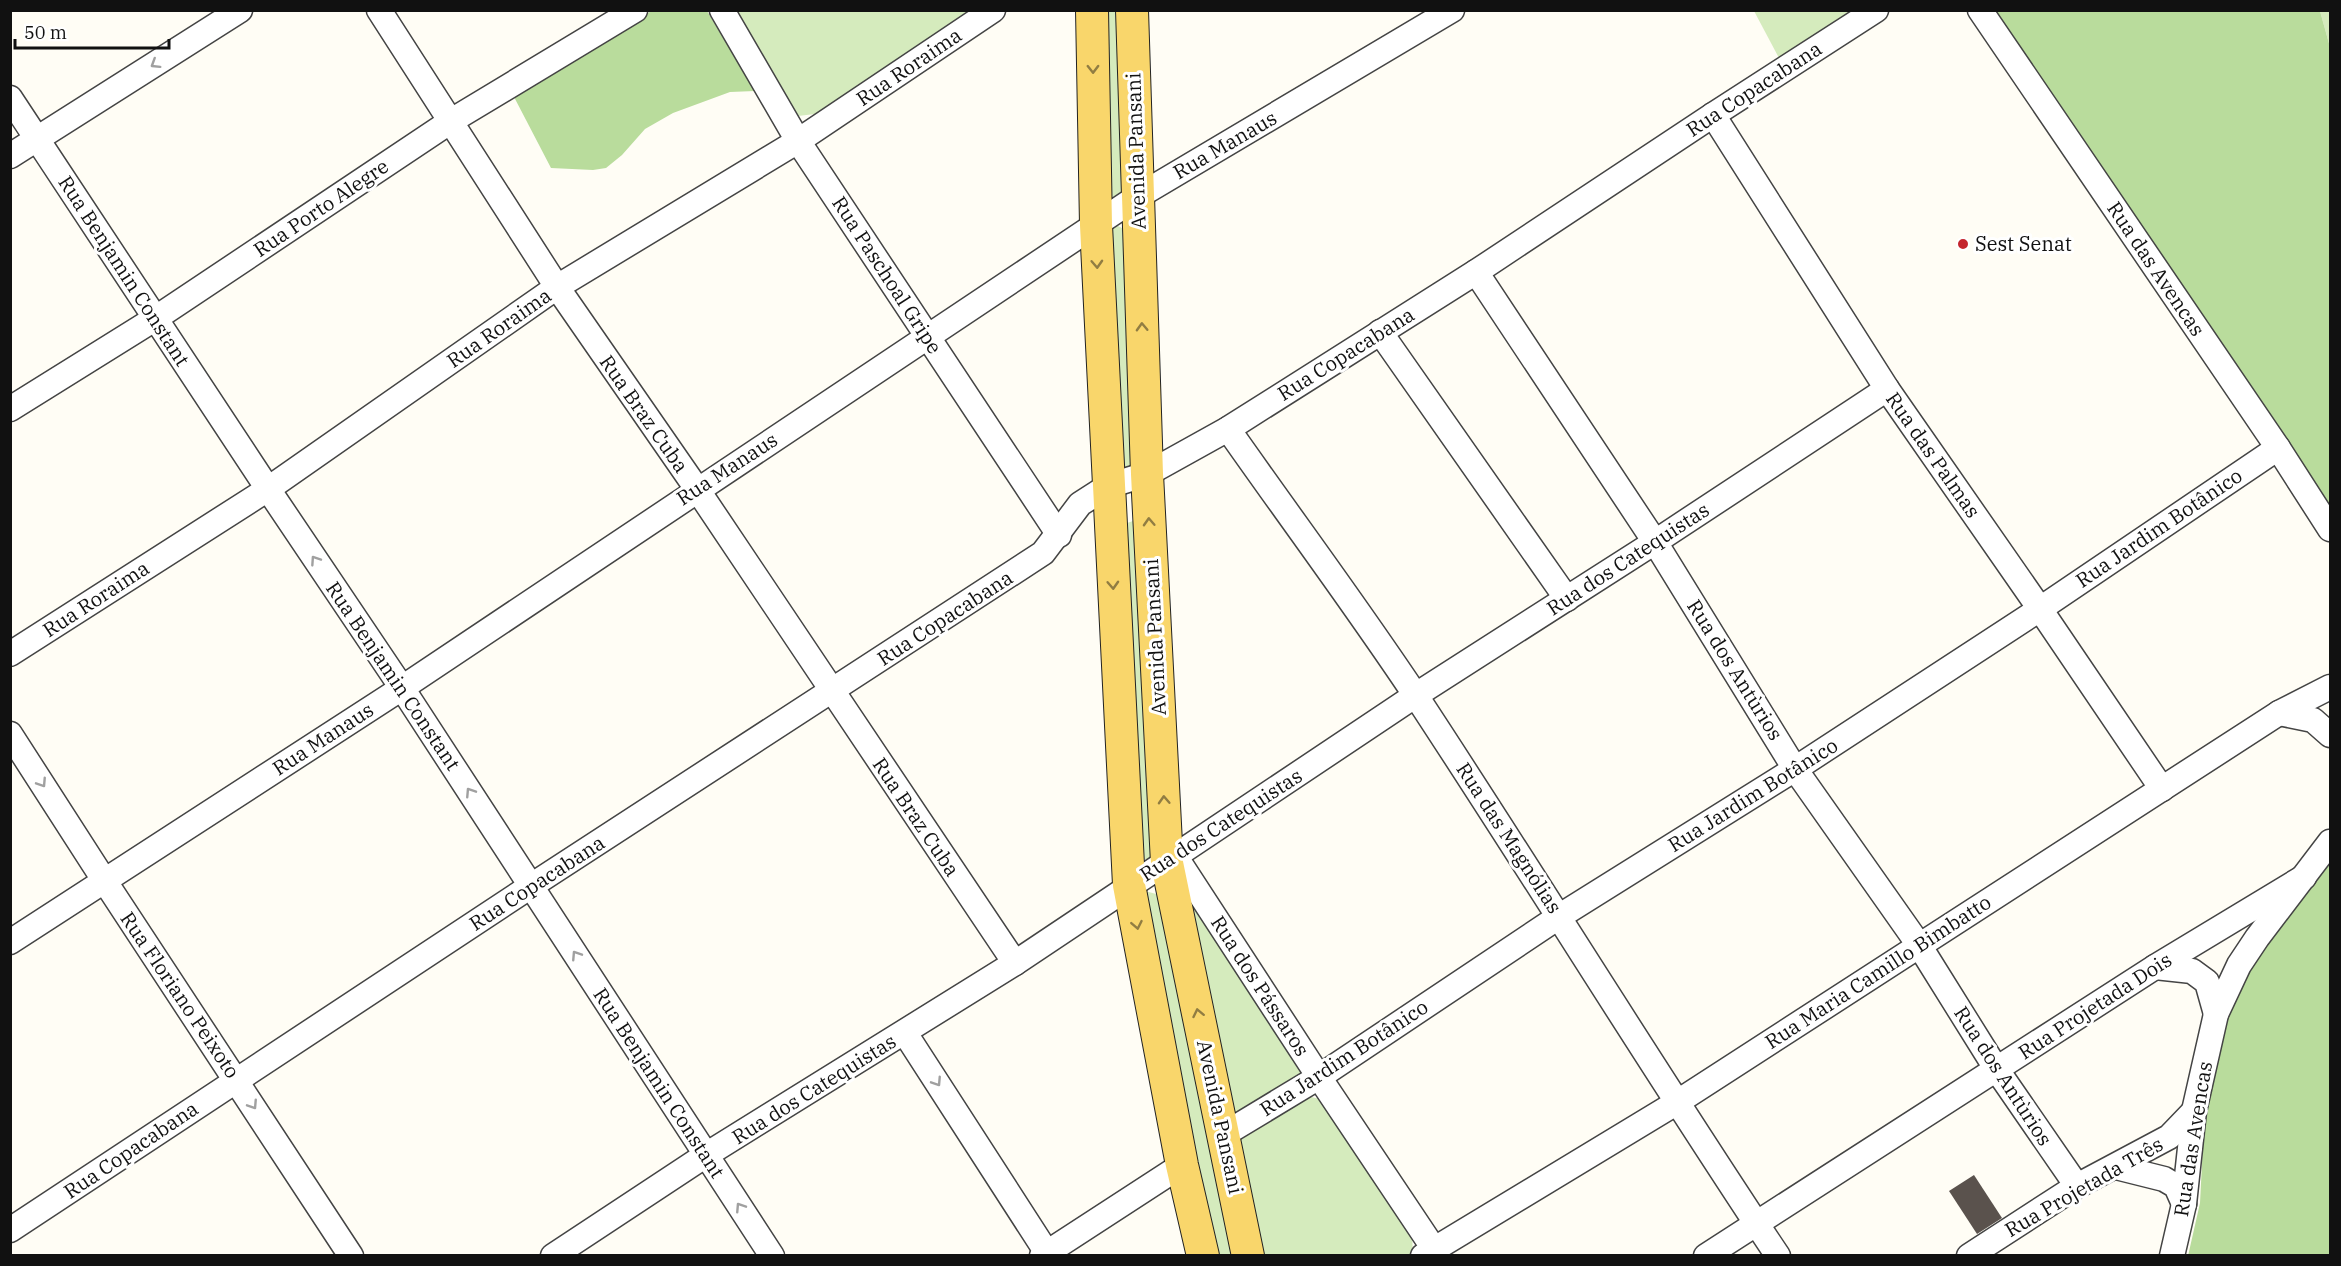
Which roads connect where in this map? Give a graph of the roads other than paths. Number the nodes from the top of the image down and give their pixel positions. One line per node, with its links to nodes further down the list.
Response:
1 (240, 10): 14 (street, one-way to 14)
2 (379, 10): 13 (street, Rua Braz Cuba)
3 (635, 10): 13 (street, Rua Porto Alegre)
4 (722, 10): 15 (street, Rua Paschoal Gripe)
5 (993, 10): 15 (street, Rua Roraima)
6 (1092, 10): 18 (main road, Avenida Pansani, one-way to 18)
7 (1132, 10): 17 (main road, Avenida Pansani)
8 (1452, 10): 17 (street, Rua Manaus)
9 (1876, 10): 12 (street, Rua Copacabana)
10 (1980, 10): 27 (street, Rua das Avencas)
11 (10, 98): 14 (street, Rua Benjamin Constant)
12 (1713, 115): 19 (street, Rua Copacabana); 24 (street, Rua das Palmas)
13 (451, 121): 20 (street, Rua Braz Cuba); 21 (street, Rua Porto Alegre)
14 (37, 138): 16 (street); 21 (street, Rua Benjamin Constant)
15 (798, 141): 20 (street, Rua Roraima); 23 (street, Rua Paschoal Gripe)
16 (10, 156)
17 (1137, 196): 18 (street, Rua Manaus); 28 (main road, Avenida Pansani, one-way to 17)
18 (1096, 225): 23 (street, Rua Manaus); 29 (main road, Avenida Pansani, one-way to 29)
19 (1476, 272): 22 (street, Rua Copacabana); 34 (street, Rua dos Antùrios)
20 (557, 287): 30 (street, Rua Roraima); 31 (street, Rua Braz Cuba)
21 (156, 318): 25 (street, Rua Porto Alegre); 30 (street, Rua Benjamin Constant)
22 (1380, 332): 26 (street, Rua Copacabana); 35 (street)
23 (928, 337): 31 (street, Rua Manaus); 33 (street, Rua Paschoal Gripe)
24 (1887, 389): 34 (street, Rua dos Catequistas); 36 (street, Rua das Palmas)
25 (10, 409)
26 (1228, 429): 28 (street, Rua Copacabana); 41 (street, Rua das Magnólias)
27 (2278, 448): 32 (street, Rua das Avencas); 36 (street, Rua Jardim Botânico)
28 (1147, 474): 29 (street, Rua Copacabana); 48 (main road, Avenida Pansani, one-way to 28)
29 (1108, 486): 33 (street, Rua Copacabana); 51 (main road, Avenida Pansani, one-way to 51)
30 (268, 489): 37 (street, Rua Roraima); 39 (street, Rua Benjamin Constant, one-way to 30)
31 (697, 489): 39 (street, Rua Manaus); 40 (street, Rua Braz Cuba)
32 (2331, 529)
33 (1059, 535): 40 (street, Rua Copacabana)
34 (1655, 542): 35 (street, Rua dos Catequistas); 45 (street, Rua dos Antùrios)
35 (1567, 598): 41 (street, Rua dos Catequistas)
36 (2040, 609): 45 (street, Rua Jardim Botânico); 46 (street, Rua das Palmas)
37 (10, 654)
38 (2331, 687): 42 (street, Rua Maria Camillo Bimbatto)
39 (402, 688): 50 (street, Rua Manaus); 52 (street, Rua Benjamin Constant, one-way to 39)
40 (831, 693): 52 (street, Rua Copacabana); 56 (street, Rua Braz Cuba)
41 (1416, 695): 48 (street, Rua dos Catequistas); 53 (street, Rua das Magnólias)
42 (2279, 713): 44 (street); 46 (street, Rua Maria Camillo Bimbatto)
43 (10, 734): 50 (street, Rua Floriano Peixoto, one-way to 50)
44 (2331, 735)
45 (1795, 769): 53 (street, Rua Jardim Botânico); 55 (street, Rua dos Antùrios)
46 (2162, 789): 55 (street, Rua Maria Camillo Bimbatto)
47 (2331, 842): 49 (street, Rua das Avencas)
48 (1170, 854): 51 (street, Rua dos Catequistas); 61 (street, Rua dos Pássaros); 65 (main road, Avenida Pansani, one-way to 48)
49 (2304, 877): 57 (street, Rua Projetada Dois); 58 (street, Rua das Avencas)
50 (104, 880): 54 (street, Rua Manaus); 62 (street, Rua Floriano Peixoto)
51 (1129, 885): 56 (street, Rua dos Catequistas); 67 (main road, Avenida Pansani, one-way to 67)
52 (531, 886): 62 (street, Rua Copacabana); 66 (street, Rua Benjamin Constant, one-way to 52)
53 (1560, 916): 61 (street, Rua Jardim Botânico); 63 (street, Rua das Magnólias)
54 (10, 942)
55 (1919, 945): 60 (street, Rua dos Antùrios); 63 (street, Rua Maria Camillo Bimbatto)
56 (1015, 963): 59 (street, Rua dos Catequistas)
57 (2155, 968): 58 (street); 60 (street, Rua Projetada Dois)
58 (2216, 1014): 64 (street, Rua das Avencas)
59 (905, 1033): 66 (street, Rua dos Catequistas); 74 (street, one-way to 74)
60 (1997, 1070): 69 (street, Rua dos Antùrios); 71 (street, Rua Projetada Dois)
61 (1319, 1077): 65 (street, Rua Jardim Botânico); 73 (street, Rua dos Pássaros)
62 (237, 1080): 72 (street, Rua Copacabana); 75 (street, Rua Floriano Peixoto, one-way to 75)
63 (1676, 1103): 71 (street, Rua das Magnólias); 73 (street, Rua Maria Camillo Bimbatto)
64 (2194, 1111): 68 (street, Rua Projetada Três); 70 (street, Rua das Avencas)
65 (1223, 1135): 79 (main road, Avenida Pansani)
66 (706, 1155): 76 (street, Rua dos Catequistas); 77 (street, Rua Benjamin Constant, one-way to 66)
67 (1182, 1165): 74 (street); 78 (main road, Avenida Pansani)
68 (2116, 1167): 69 (street, Rua Projetada Três); 70 (street)
69 (2077, 1186): 82 (street, Rua Projetada Três)
70 (2184, 1204): 83 (street, Rua das Avencas)
71 (1756, 1224): 80 (street, Rua Projetada Dois); 81 (street, Rua das Magnólias)
72 (10, 1230)
73 (1429, 1252)
74 (1046, 1254)
75 (351, 1256)
76 (553, 1256)
77 (772, 1256)
78 (1203, 1256)
79 (1248, 1256)
80 (1706, 1256)
81 (1778, 1256)
82 (1969, 1256)
83 (2172, 1256)

